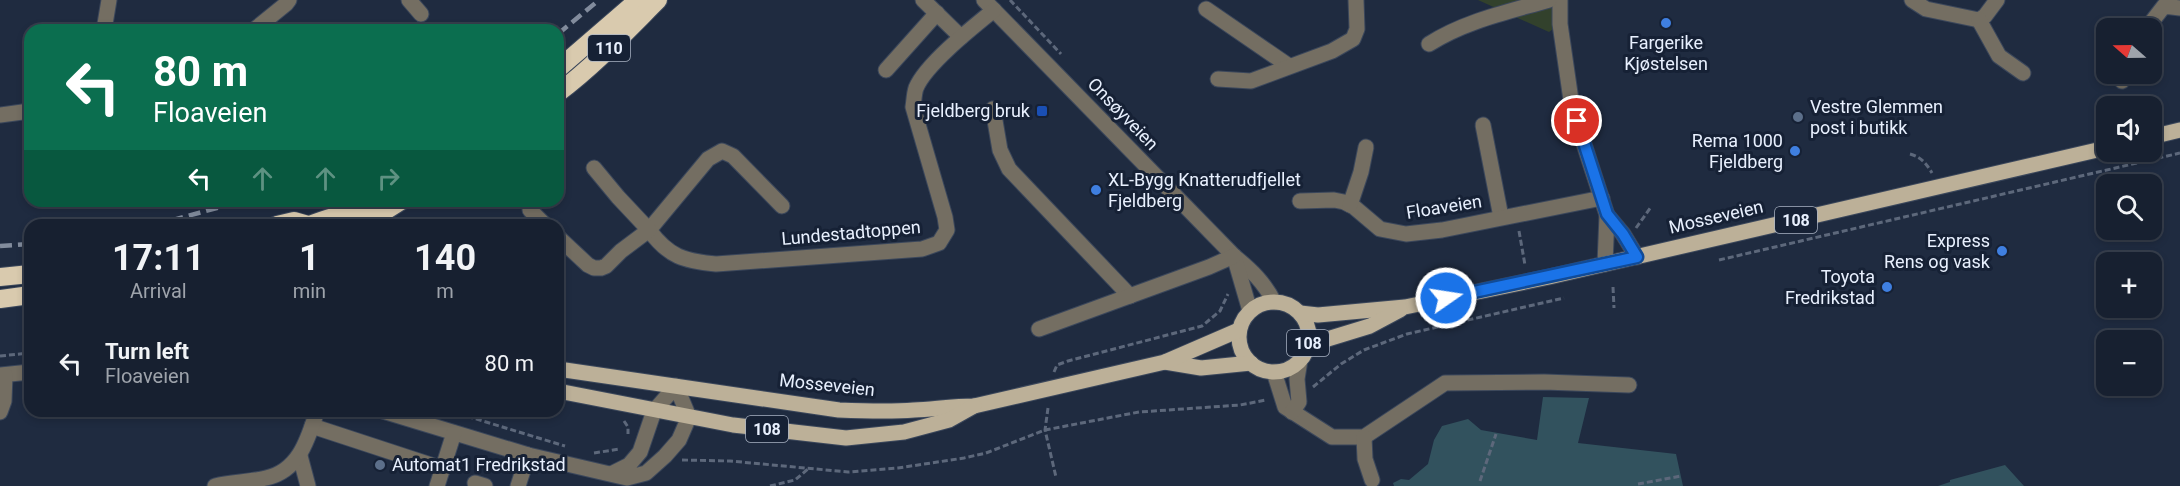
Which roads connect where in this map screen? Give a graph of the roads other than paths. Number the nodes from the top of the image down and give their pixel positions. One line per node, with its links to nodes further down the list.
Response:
1 (109, 0): 19 (street)
2 (289, 0): 20 (street)
3 (409, 0): 16 (street)
4 (638, 0): 23 (highway, 110)
5 (658, 0): 28 (highway, 110)
6 (924, 0): 15 (street)
7 (1356, 0): 24 (street)
8 (1549, 0): 22 (street)
9 (1560, 0): 38 (street)
10 (1912, 0): 18 (street)
11 (1997, 0): 18 (street)
12 (989, 5): 21 (street, Lundestadtoppen); 52 (street, Onsøyveien)
13 (2180, 8): 17 (street)
14 (1206, 9): 24 (street)
15 (937, 13): 21 (street); 25 (street)
16 (421, 14)
17 (2155, 18)
18 (1978, 20): 26 (street)
19 (105, 24)
20 (261, 24)
21 (961, 37): 50 (street, Lundestadtoppen)
22 (1429, 44)
23 (564, 64)
24 (1289, 66): 27 (street)
25 (886, 70)
26 (2023, 73)
27 (1218, 79)
28 (564, 88)
29 (993, 109): 58 (street)
30 (24, 112): 31 (street)
31 (0, 115)
32 (1483, 125): 46 (street)
33 (2180, 130): 34 (main road)
34 (2162, 134)
35 (1366, 147): 40 (street)
36 (2096, 150): 53 (main road, Mosseveien / 108)
37 (594, 168): 50 (street, Lundestadtoppen)
38 (1602, 198): 45 (street); 46 (street, Floaveien)
39 (1300, 201): 40 (street, Floaveien)
40 (1350, 205): 46 (street, Floaveien)
41 (782, 206): 50 (street, Lundestadtoppen)
42 (364, 207): 47 (highway)
43 (392, 207): 48 (highway)
44 (530, 210): 49 (street)
45 (1607, 214): 53 (street); 54 (street)
46 (1509, 216)
47 (324, 219)
48 (372, 219)
49 (539, 219)
50 (649, 230): 51 (street)
51 (564, 243)
52 (1234, 256): 58 (street); 60 (street, Onsøyveien); 62 (street, Onsøyveien)
53 (1637, 257): 54 (main road, Mosseveien / 108)
54 (1605, 264): 61 (main road, Mosseveien / 108)
55 (24, 274): 56 (highway)
56 (0, 277)
57 (24, 296): 59 (highway)
58 (1130, 296): 64 (street)
59 (0, 299)
60 (1274, 302): 62 (main road); 63 (main road, 108)
61 (1405, 307): 63 (main road, Mosseveien / 108); 66 (main road, Mosseveien / 108)
62 (1250, 311): 65 (main road)
63 (1300, 313): 66 (main road, 108)
64 (1039, 329)
65 (1239, 330): 68 (main road, Mosseveien / 108); 69 (main road)
66 (1308, 345): 67 (main road, 108)
67 (1300, 360): 71 (main road, 108); 80 (street)
68 (1165, 362): 69 (main road, Mosseveien / 108); 77 (main road, Mosseveien / 108)
69 (1251, 363): 71 (main road, 108)
70 (564, 370): 75 (main road, Mosseveien / 108)
71 (1274, 372): 80 (street)
72 (24, 373): 73 (street)
73 (2, 375): 79 (street)
74 (1629, 385): 85 (street)
75 (676, 386): 77 (main road, Mosseveien / 108); 78 (street); 82 (street)
76 (564, 392): 78 (main road, Mosseveien / 108)
77 (974, 406): 82 (main road, Mosseveien / 108)
78 (654, 411): 82 (main road, Mosseveien / 108); 89 (street)
79 (0, 412)
80 (1292, 412): 85 (street)
81 (402, 417): 84 (street)
82 (689, 417): 89 (street)
83 (315, 418): 86 (street); 88 (street)
84 (454, 433): 87 (street); 88 (street)
85 (1364, 437): 90 (street)
86 (300, 456): 91 (street); 92 (street)
87 (528, 456): 89 (street); 94 (street)
88 (442, 469): 93 (street)
89 (610, 474)
90 (1372, 480)
91 (215, 486)
92 (308, 486)
93 (437, 486)
94 (518, 486)

